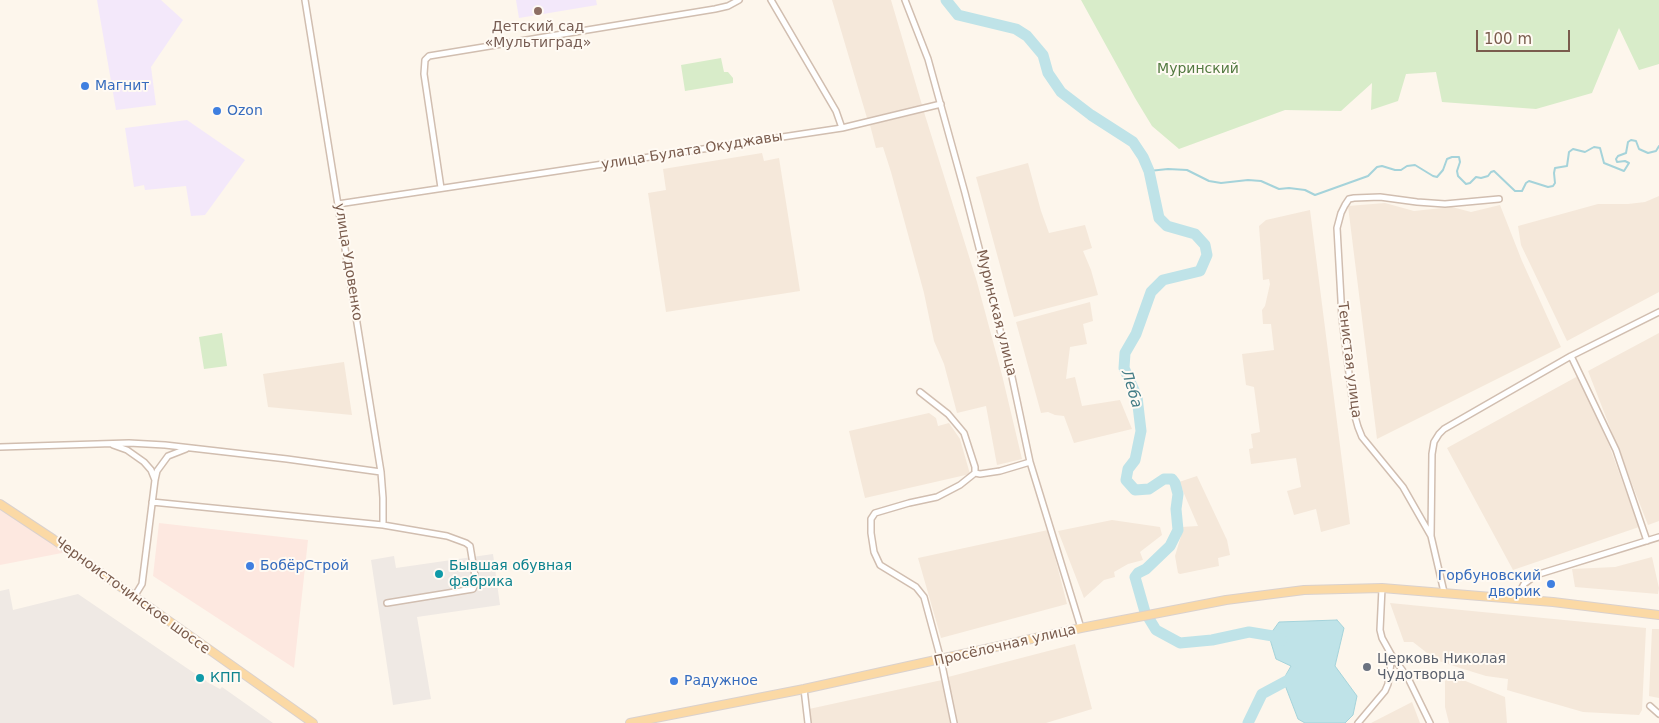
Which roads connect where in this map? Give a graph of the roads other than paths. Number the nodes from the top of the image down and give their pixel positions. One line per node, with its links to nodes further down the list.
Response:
1 (305, 0): 9 (street, улица Удовенко)
2 (738, 0): 7 (street)
3 (771, 0): 6 (street)
4 (905, 0): 5 (street, Муринская улица)
5 (941, 104): 6 (street, улица Булата Окуджавы); 16 (street, Муринская улица)
6 (842, 128): 7 (street, улица Булата Окуджавы)
7 (441, 188): 9 (street, улица Булата Окуджавы)
8 (1499, 199): 23 (street, Тенистая улица)
9 (338, 204): 17 (street, улица Удовенко)
10 (1659, 312): 11 (street)
11 (1571, 356): 23 (street); 25 (street)
12 (920, 392): 18 (street)
13 (108, 444): 14 (street); 15 (street); 19 (street)
14 (0, 447)
15 (188, 449): 17 (street); 19 (street)
16 (1030, 462): 18 (street); 32 (street, Муринская улица)
17 (381, 472): 22 (street, улица Удовенко)
18 (974, 473): 34 (street)
19 (155, 480): 20 (street)
20 (152, 502): 22 (street); 28 (street)
21 (0, 504): 28 (main road, Черноисточинское шоссе)
22 (383, 525): 30 (street)
23 (1431, 536): 27 (street)
24 (1659, 537): 25 (street)
25 (1647, 541): 29 (street)
26 (1382, 588): 27 (main road, Просёлочная улица); 32 (main road, Просёлочная улица); 33 (street)
27 (1444, 592): 29 (main road, Просёлочная улица)
28 (134, 597): 38 (main road, Черноисточинское шоссе)
29 (1516, 599): 31 (main road, Просёлочная улица)
30 (387, 603)
31 (1659, 615)
32 (1081, 628): 34 (main road, Просёлочная улица)
33 (1392, 656): 42 (street); 43 (street)
34 (941, 660): 35 (main road, Просёлочная улица); 41 (street)
35 (804, 689): 39 (main road, Просёлочная улица); 40 (street)
36 (1650, 706): 37 (street)
37 (1659, 714)
38 (313, 723)
39 (630, 723)
40 (808, 723)
41 (954, 723)
42 (1358, 723)
43 (1430, 723)

